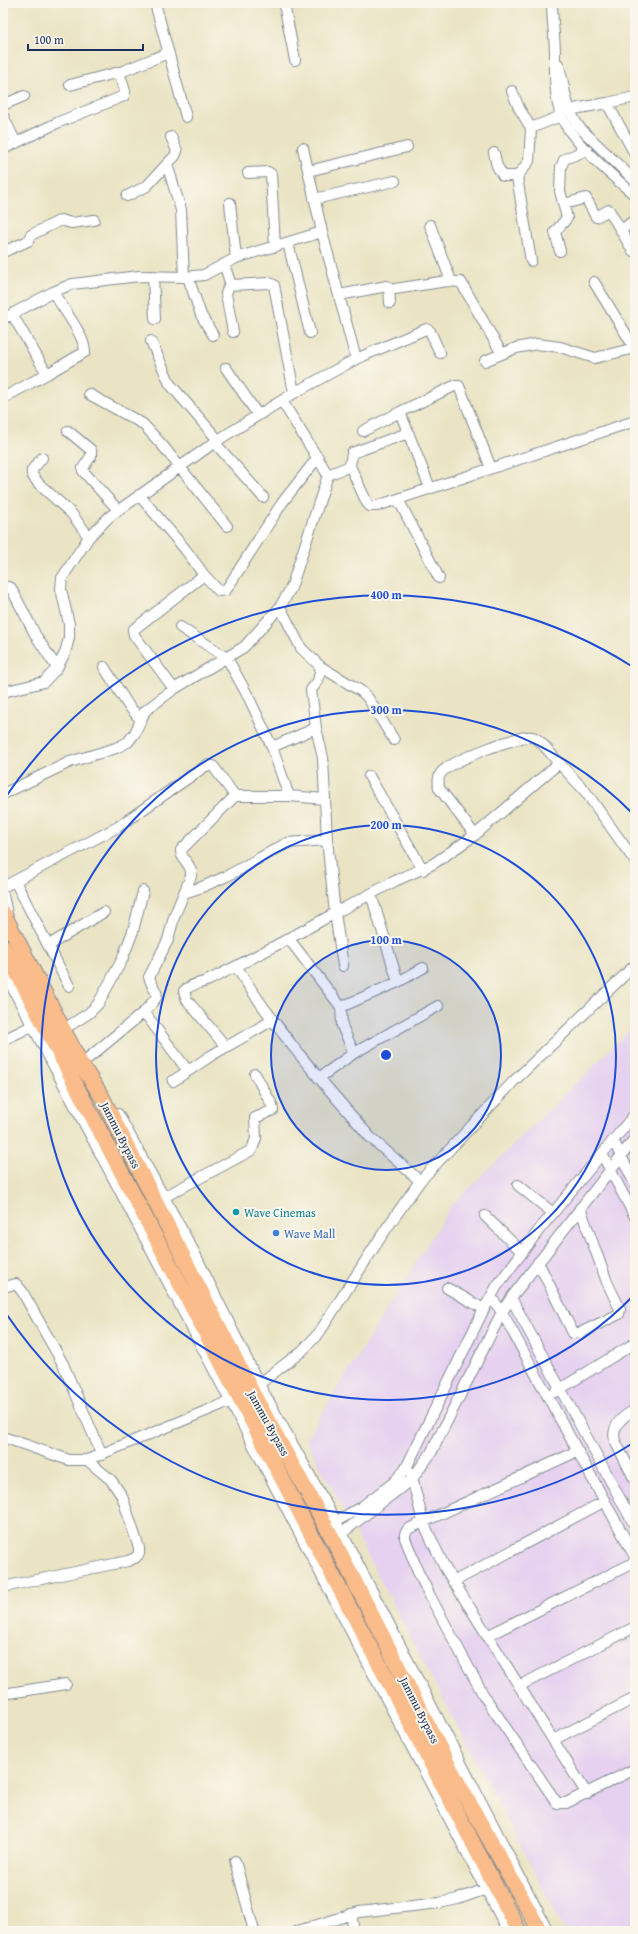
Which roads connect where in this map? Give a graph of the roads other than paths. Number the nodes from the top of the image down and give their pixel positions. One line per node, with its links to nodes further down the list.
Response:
1 (155, 3): 4 (street)
2 (286, 3): 5 (street)
3 (552, 3): 13 (street)
4 (168, 52): 6 (street); 15 (street)
5 (295, 60)
6 (119, 72): 7 (street); 18 (street)
7 (70, 85)
8 (512, 91): 16 (street)
9 (24, 96): 12 (street)
10 (635, 97): 11 (street)
11 (607, 103): 13 (street); 24 (street)
12 (3, 105)
13 (565, 113): 16 (street); 22 (street); 30 (street)
14 (3, 116): 18 (street)
15 (186, 117)
16 (531, 128): 28 (street)
17 (171, 137): 25 (street)
18 (16, 143): 21 (street)
19 (407, 147): 26 (street)
20 (303, 148): 26 (street)
21 (3, 150)
22 (587, 150): 31 (street); 35 (street)
23 (494, 153): 28 (street)
24 (635, 154)
25 (167, 164): 32 (street); 50 (street)
26 (308, 171): 33 (street)
27 (248, 173): 42 (street)
28 (518, 176): 47 (street)
29 (395, 181): 33 (street)
30 (635, 181)
31 (635, 195)
32 (127, 196)
33 (314, 199): 40 (street)
34 (230, 203): 46 (street)
35 (564, 204): 39 (street); 43 (street)
36 (94, 220): 45 (street)
37 (635, 220): 39 (street)
38 (430, 225): 51 (street)
39 (621, 230): 44 (street)
40 (322, 232): 41 (street); 56 (street)
41 (288, 243): 42 (street); 61 (street)
42 (275, 246): 46 (street)
43 (560, 251)
44 (633, 251)
45 (3, 252)
46 (236, 258): 48 (street)
47 (531, 261)
48 (224, 264): 50 (street); 53 (street)
49 (153, 276): 50 (street); 55 (street); 59 (street)
50 (186, 277): 62 (street)
51 (451, 281): 54 (street); 66 (street)
52 (594, 282): 64 (street)
53 (229, 285): 60 (street); 71 (street)
54 (395, 289)
55 (53, 292): 58 (street); 70 (street)
56 (339, 295): 57 (street); 67 (street)
57 (390, 303)
58 (7, 316): 70 (street)
59 (154, 319)
60 (233, 332)
61 (310, 333)
62 (213, 335)
63 (151, 341): 81 (street)
64 (634, 348): 66 (street)
65 (440, 353): 67 (street)
66 (502, 354): 68 (street)
67 (356, 359): 71 (street)
68 (485, 361)
69 (226, 368): 76 (street)
70 (47, 374): 73 (street)
71 (294, 393): 74 (street)
72 (89, 394): 85 (street)
73 (3, 398)
74 (282, 401): 76 (street); 82 (street)
75 (400, 412): 79 (street); 80 (street); 86 (street)
76 (258, 415): 81 (street)
77 (635, 421): 86 (street)
78 (68, 431): 92 (street)
79 (363, 431)
80 (408, 433): 84 (street); 88 (street)
81 (217, 442): 85 (street); 90 (street)
82 (318, 457): 87 (street); 95 (street)
83 (42, 458): 94 (street)
84 (350, 466): 87 (street); 91 (street)
85 (180, 468): 89 (street); 93 (street)
86 (491, 468): 88 (street)
87 (328, 475): 98 (street)
88 (430, 488): 91 (street)
89 (139, 495): 92 (street); 95 (street)
90 (263, 497)
91 (398, 499): 96 (street)
92 (118, 510): 94 (street)
93 (227, 526)
94 (89, 537): 103 (street)
95 (204, 575): 104 (street)
96 (439, 578)
97 (3, 590): 103 (street)
98 (280, 607): 100 (street); 102 (street)
99 (180, 627): 100 (street)
100 (226, 658): 104 (street); 109 (street)
101 (104, 667): 106 (street)
102 (321, 667): 107 (street); 108 (street)
103 (57, 668): 105 (street)
104 (174, 689): 106 (street)
105 (3, 692)
106 (140, 719): 112 (street)
107 (316, 728): 109 (street); 115 (street)
108 (394, 740)
109 (272, 748): 114 (street)
110 (559, 763): 116 (street); 116 (street); 118 (street)
111 (369, 776): 119 (street)
112 (3, 794)
113 (235, 796): 114 (street); 120 (street); 123 (street)
114 (289, 796): 115 (street)
115 (325, 799): 117 (street)
116 (475, 835): 119 (street)
117 (327, 840): 123 (street); 127 (street)
118 (635, 861)
119 (423, 870): 124 (street)
120 (15, 881): 121 (street); 130 (street)
121 (3, 887)
122 (143, 892): 144 (street)
123 (184, 893): 141 (street)
124 (371, 894): 127 (street); 137 (street)
125 (3, 896): 128 (street)
126 (104, 912): 130 (street)
127 (336, 913): 129 (street); 133 (street)
128 (6, 918): 144 (highway, Jammu Bypass)
129 (289, 939): 134 (street); 140 (street)
130 (49, 945): 138 (street)
131 (3, 946): 178 (highway, Jammu Bypass)
132 (635, 965): 160 (street)
133 (343, 966)
134 (237, 968): 142 (street); 146 (street)
135 (423, 968): 137 (street)
136 (3, 970): 143 (street)
137 (398, 982): 140 (street)
138 (70, 986)
139 (438, 1006): 147 (street)
140 (341, 1007): 147 (street)
141 (144, 1012): 148 (street); 149 (street)
142 (272, 1020): 146 (street); 151 (street)
143 (32, 1026): 145 (street); 178 (street)
144 (64, 1029): 148 (highway, Jammu Bypass)
145 (3, 1040)
146 (226, 1047): 149 (street)
147 (354, 1053): 151 (street)
148 (81, 1064): 153 (highway, Jammu Bypass)
149 (188, 1071): 152 (street)
150 (254, 1074): 163 (street)
151 (319, 1078): 160 (street)
152 (173, 1081)
153 (102, 1097): 163 (street); 178 (highway, Jammu Bypass)
154 (635, 1114): 156 (street)
155 (635, 1138): 158 (street)
156 (613, 1140): 157 (street); 158 (street)
157 (602, 1154): 159 (street); 165 (street)
158 (620, 1156): 159 (street); 161 (street)
159 (610, 1170): 164 (street); 167 (street)
160 (420, 1181): 178 (street)
161 (635, 1184)
162 (518, 1185): 165 (street)
163 (164, 1197): 178 (street)
164 (580, 1208): 169 (street); 169 (street)
165 (553, 1213): 168 (street)
166 (485, 1216): 168 (street)
167 (635, 1217)
168 (522, 1252): 172 (street)
169 (538, 1262): 173 (street)
170 (3, 1286): 183 (street)
171 (447, 1288): 174 (street)
172 (491, 1297): 174 (street); 175 (street)
173 (511, 1298): 175 (street); 177 (street)
174 (484, 1308): 185 (street)
175 (502, 1312): 179 (street); 186 (street)
176 (635, 1343): 177 (street)
177 (561, 1389): 179 (street); 190 (street)
178 (245, 1393): 183 (street); 191 (highway, Jammu Bypass); 206 (street); 212 (highway, Jammu Bypass)
179 (548, 1396): 182 (street)
180 (635, 1410): 187 (street)
181 (3, 1437): 184 (street)
182 (578, 1451): 188 (street); 189 (street)
183 (102, 1455): 184 (street)
184 (87, 1460): 195 (street)
185 (408, 1464): 186 (street); 191 (street)
186 (412, 1479): 189 (street); 191 (street)
187 (635, 1480)
188 (605, 1501): 192 (street); 194 (street)
189 (423, 1522): 194 (street); 204 (street)
190 (635, 1526)
191 (334, 1530): 213 (highway, Jammu Bypass); 214 (street)
192 (635, 1557)
193 (635, 1562): 197 (street)
194 (453, 1582): 197 (street)
195 (3, 1587)
196 (635, 1627): 199 (street)
197 (487, 1636): 199 (street)
198 (66, 1684): 200 (street)
199 (519, 1686): 202 (street)
200 (3, 1694)
201 (635, 1698): 202 (street)
202 (553, 1740): 204 (street)
203 (635, 1770): 204 (street)
204 (587, 1794)
205 (235, 1861): 208 (street)
206 (486, 1889): 207 (street); 211 (street)
207 (351, 1914): 209 (street); 210 (street)
208 (254, 1931)
209 (298, 1931)
210 (354, 1931)
211 (508, 1931)
212 (519, 1931)
213 (540, 1931)
214 (548, 1931)

